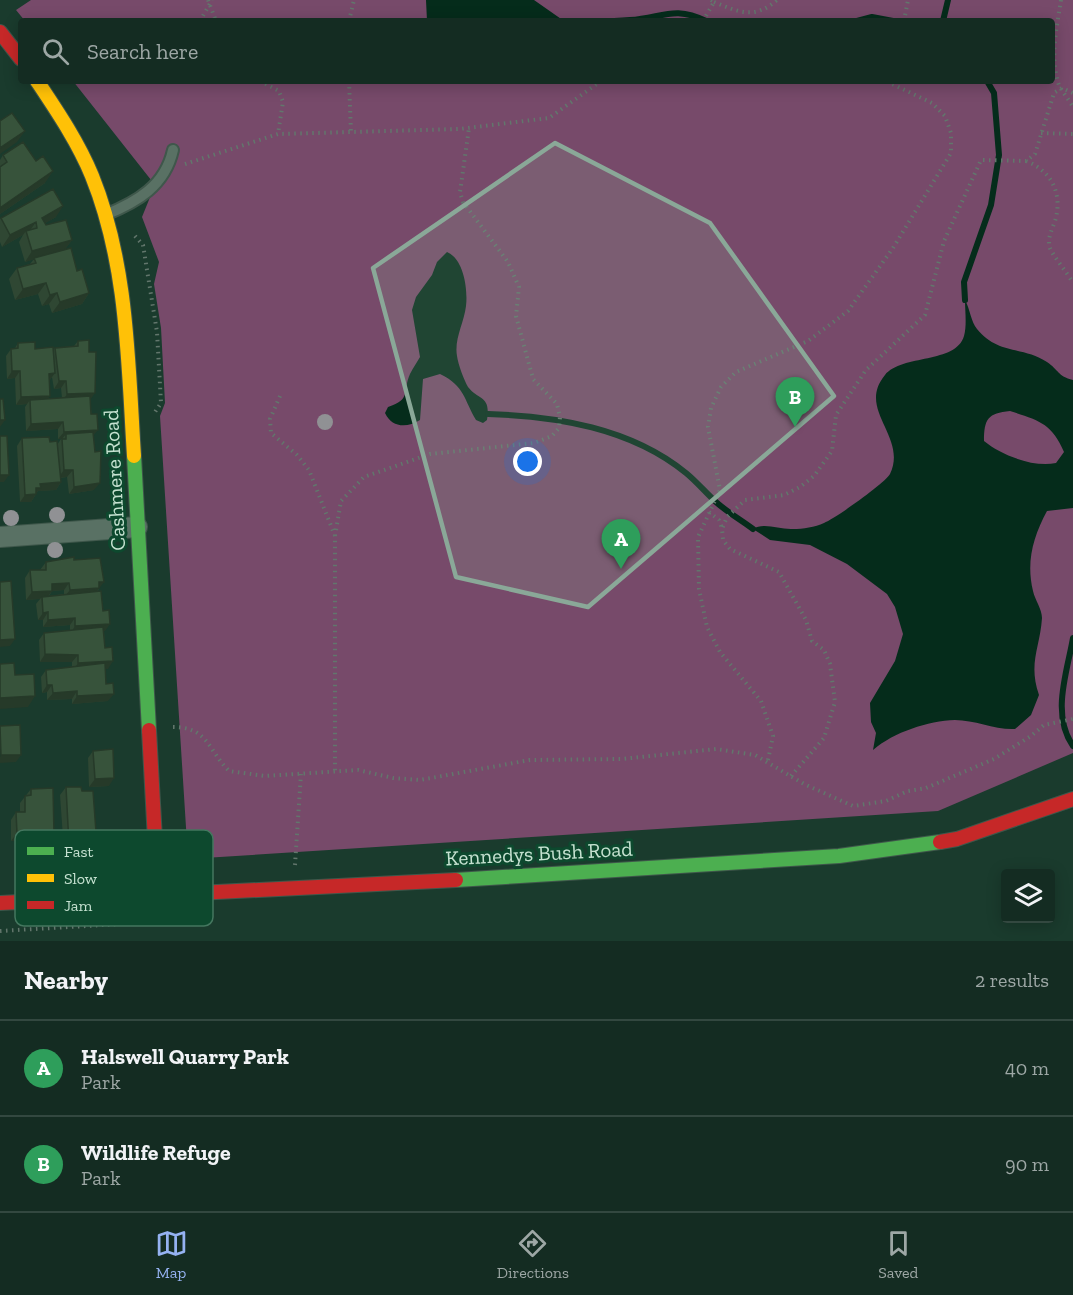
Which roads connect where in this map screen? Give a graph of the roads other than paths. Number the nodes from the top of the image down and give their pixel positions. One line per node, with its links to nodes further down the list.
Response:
1 (0, 32): 2 (street)
2 (18, 55)
3 (39, 84): 5 (street, Cashmere Road)
4 (172, 150): 5 (lane)
5 (104, 216): 6 (street, Cashmere Road)
6 (137, 527): 7 (street); 9 (street, Cashmere Road)
7 (0, 537)
8 (1073, 799): 10 (street, Kennedys Bush Road)
9 (154, 830)
10 (213, 893)
11 (15, 902): 12 (street, Kennedys Bush Road)
12 (0, 903)

